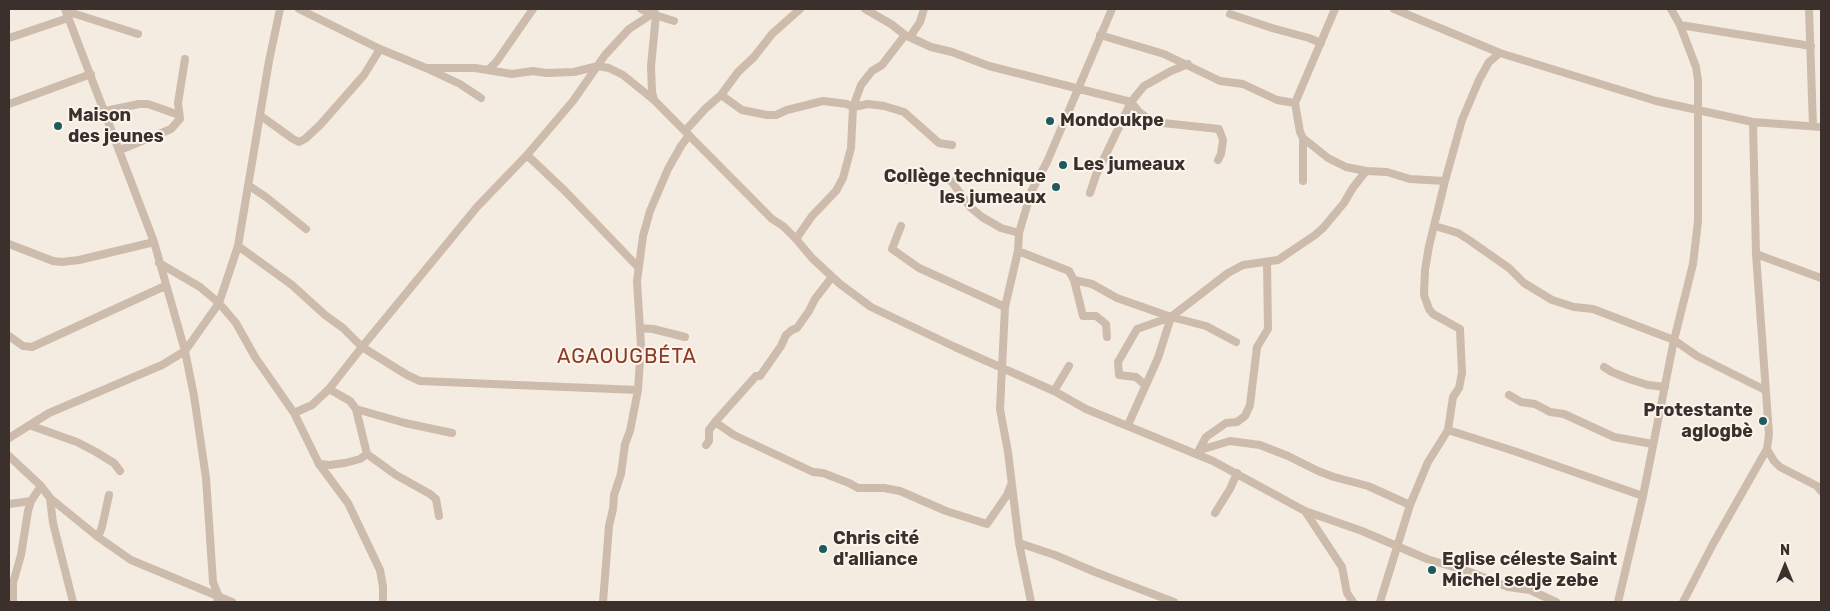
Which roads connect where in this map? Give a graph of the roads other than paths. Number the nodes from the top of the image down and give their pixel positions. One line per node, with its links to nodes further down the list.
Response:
1 (280, 9): 43 (street)
2 (299, 9): 24 (street)
3 (532, 9): 30 (street)
4 (642, 9): 14 (street)
5 (800, 9): 33 (street)
6 (865, 9): 20 (street)
7 (924, 9): 20 (street)
8 (1112, 9): 19 (street)
9 (1334, 9): 22 (street)
10 (1397, 9): 25 (street)
11 (1671, 9): 17 (street)
12 (1809, 9): 23 (street)
13 (67, 13): 18 (street); 21 (street); 31 (street)
14 (654, 13): 16 (street); 28 (street); 35 (street)
15 (1230, 14): 22 (street)
16 (674, 21)
17 (1680, 25): 23 (street); 40 (street)
18 (138, 34)
19 (1100, 35): 27 (street); 32 (street)
20 (908, 36): 32 (street); 39 (street)
21 (9, 38)
22 (1321, 43): 37 (street)
23 (1811, 46): 45 (street)
24 (380, 49): 29 (street); 43 (street)
25 (1500, 53): 40 (street); 55 (street)
26 (186, 59): 42 (street)
27 (1188, 64): 36 (street); 37 (street)
28 (598, 66): 30 (street); 35 (street); 50 (street)
29 (426, 68): 30 (street); 34 (street)
30 (488, 70)
31 (91, 74): 38 (street); 41 (street)
32 (1078, 88): 36 (street); 61 (street)
33 (722, 95): 39 (street); 46 (street)
34 (481, 98)
35 (654, 100): 46 (street)
36 (1130, 102): 51 (street); 57 (street)
37 (1296, 103): 47 (street)
38 (9, 104)
39 (854, 107): 48 (street); 62 (street)
40 (1698, 110): 44 (street); 84 (street)
41 (105, 111): 42 (street); 49 (street)
42 (179, 115): 49 (street)
43 (261, 116): 56 (street)
44 (1752, 122): 45 (street); 67 (street)
45 (1817, 127)
46 (687, 133): 62 (street); 70 (street)
47 (1303, 138): 52 (street); 54 (street)
48 (952, 145)
49 (120, 150): 63 (street)
50 (527, 155): 70 (street); 86 (street)
51 (1218, 160)
52 (1366, 171): 55 (street); 69 (street)
53 (889, 176): 61 (street)
54 (1303, 181)
55 (1444, 181): 59 (street)
56 (248, 185): 60 (street); 65 (street)
57 (1090, 193)
58 (901, 226): 78 (street)
59 (1435, 226): 84 (street); 103 (street)
60 (306, 229)
61 (1019, 233): 66 (street)
62 (796, 239): 71 (street)
63 (154, 242): 64 (street); 68 (street)
64 (9, 244)
65 (238, 246): 74 (street); 86 (street)
66 (1018, 251): 73 (street); 78 (street)
67 (1756, 254): 72 (street); 95 (street)
68 (159, 263): 75 (street); 76 (street)
69 (1267, 263): 79 (street); 109 (street)
70 (638, 266): 80 (street)
71 (832, 277): 88 (street); 100 (street)
72 (1821, 278)
73 (1074, 280): 79 (street); 82 (street)
74 (225, 285): 76 (street); 77 (street)
75 (166, 286): 81 (street); 87 (street)
76 (208, 294): 77 (street)
77 (219, 303): 87 (street); 99 (street)
78 (1005, 307): 88 (street)
79 (1171, 317): 85 (street); 91 (street); 91 (street)
80 (640, 328): 83 (street); 94 (street)
81 (9, 336)
82 (1107, 337)
83 (685, 338)
84 (1674, 340): 92 (street); 95 (street)
85 (1236, 342)
86 (362, 346): 93 (street); 94 (street)
87 (185, 351): 102 (street); 132 (street)
88 (1001, 366): 96 (street); 117 (street)
89 (1069, 366): 96 (street)
90 (1604, 367): 92 (street)
91 (1145, 385): 101 (street)
92 (1665, 388): 106 (street)
93 (329, 389): 98 (street); 99 (street)
94 (638, 390): 140 (street)
95 (1765, 390): 108 (street)
96 (1054, 391): 101 (street)
97 (1509, 395): 106 (street)
98 (356, 409): 104 (street); 110 (street)
99 (294, 413): 112 (street)
100 (714, 422): 107 (street); 117 (street)
101 (1128, 424): 109 (street)
102 (29, 425): 105 (street); 113 (street)
103 (1448, 430): 121 (street); 125 (street)
104 (452, 433)
105 (9, 438)
106 (1653, 444): 121 (street)
107 (706, 445)
108 (1767, 449): 116 (street); 147 (street)
109 (1198, 452): 114 (street); 125 (street)
110 (367, 454): 112 (street); 128 (street)
111 (9, 456): 118 (street)
112 (319, 464): 139 (street)
113 (120, 471)
114 (1237, 474): 126 (street); 127 (street)
115 (1821, 479): 116 (street)
116 (1807, 480): 119 (street)
117 (1011, 483): 130 (street)
118 (41, 486): 122 (street); 123 (street)
119 (1821, 491)
120 (109, 495): 129 (street)
121 (1643, 496): 146 (street)
122 (50, 498): 129 (street); 137 (street)
123 (31, 501): 124 (street); 133 (street)
124 (9, 504)
125 (1410, 505): 131 (street)
126 (1305, 510): 131 (street); 143 (street)
127 (1215, 513)
128 (439, 516)
129 (98, 537): 134 (street)
130 (1019, 543): 141 (street); 142 (street)
131 (1398, 547): 144 (street); 145 (street)
132 (214, 582): 134 (street); 135 (street)
133 (11, 585): 136 (street)
134 (204, 591): 135 (street)
135 (218, 600): 138 (street)
136 (13, 602)
137 (73, 602)
138 (232, 602)
139 (383, 602)
140 (603, 602)
141 (1031, 602)
142 (1174, 602)
143 (1353, 602)
144 (1380, 602)
145 (1556, 602)
146 (1618, 602)
147 (1683, 602)

